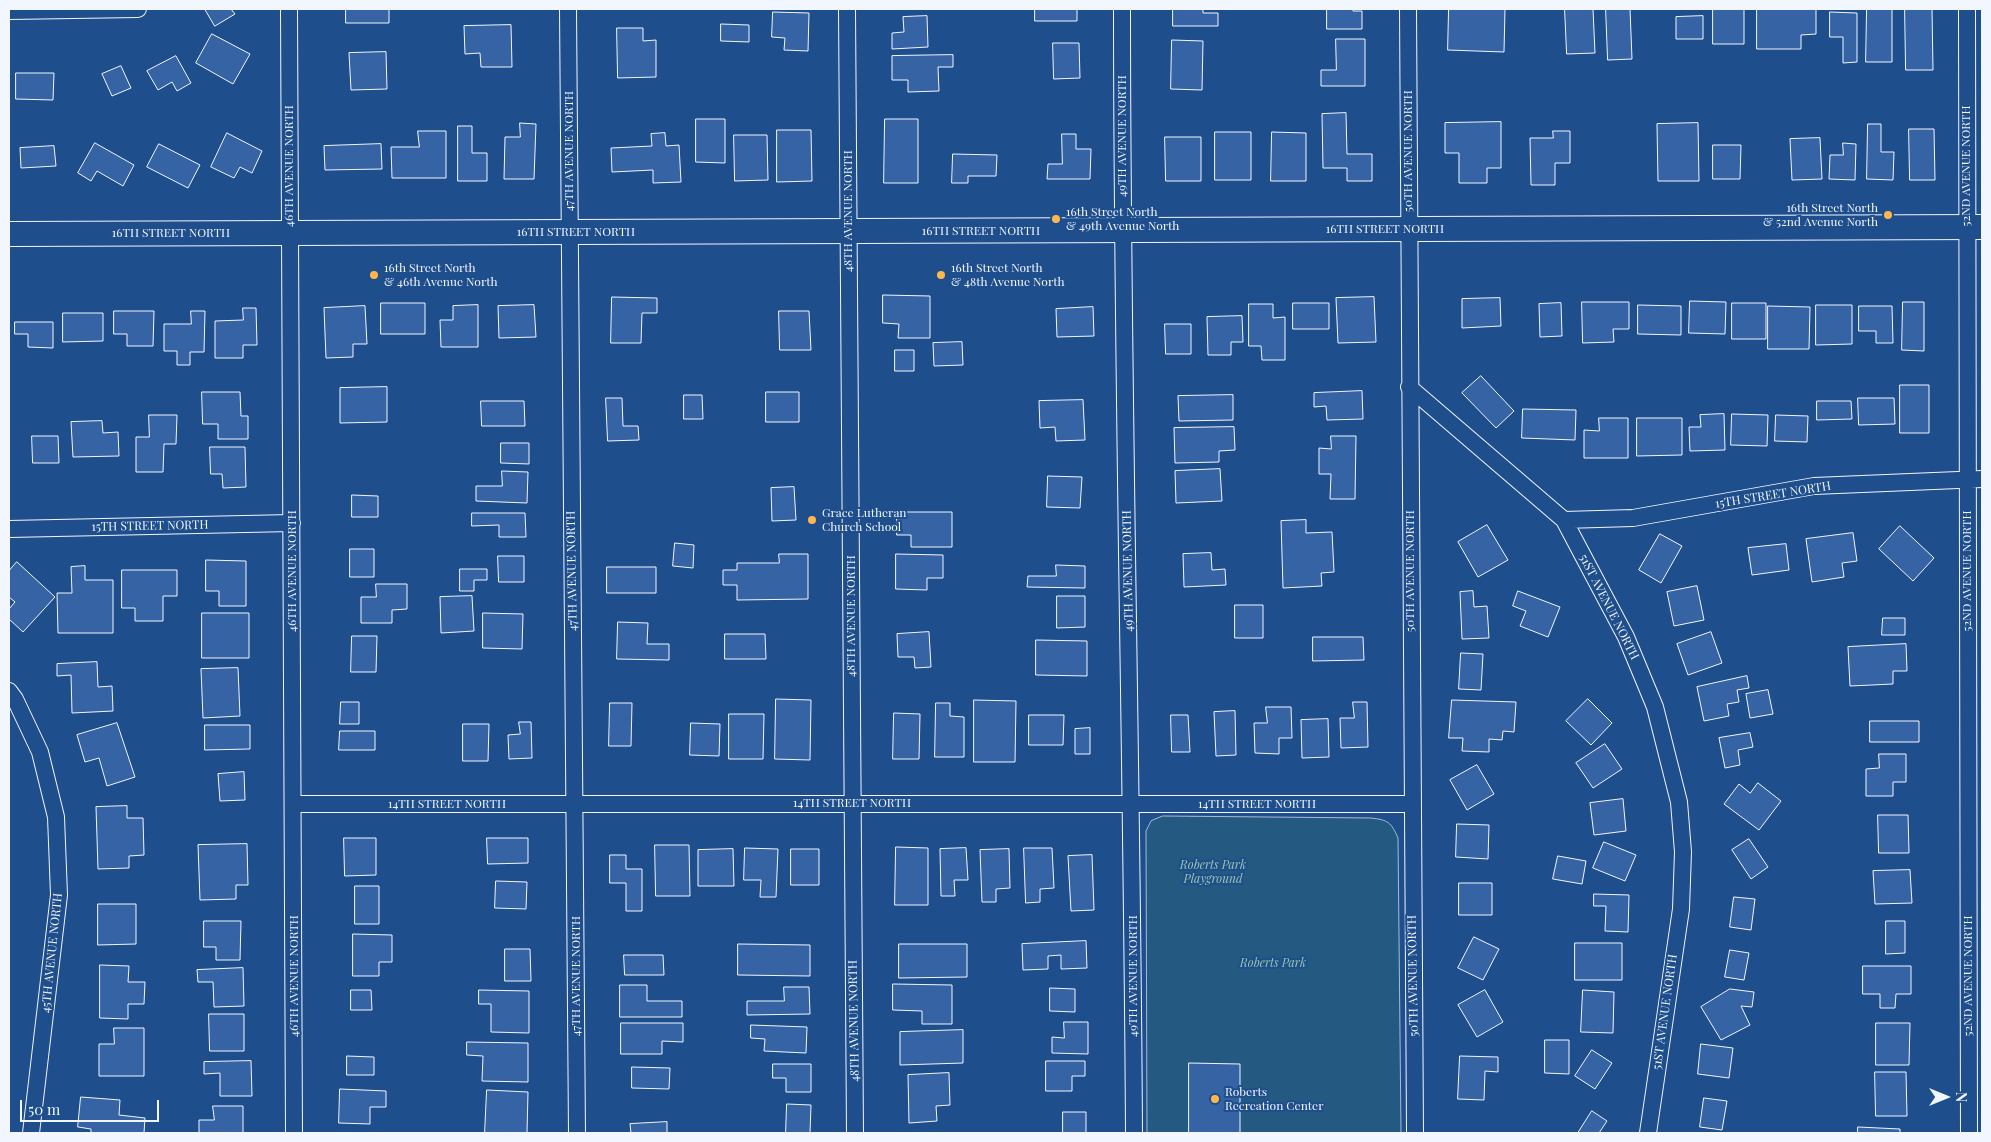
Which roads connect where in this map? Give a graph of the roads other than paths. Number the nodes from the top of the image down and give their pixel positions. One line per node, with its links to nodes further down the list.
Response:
1 (138, 9): 8 (street)
2 (289, 9): 14 (street, 46TH AVENUE NORTH)
3 (568, 9): 13 (street, 47TH AVENUE NORTH)
4 (847, 9): 12 (street, 48TH AVENUE NORTH)
5 (1122, 9): 11 (street, 49TH AVENUE NORTH)
6 (1408, 9): 10 (street, 50TH AVENUE NORTH)
7 (1966, 9): 9 (street, 52ND AVENUE NORTH)
8 (9, 10)
9 (1974, 227): 10 (street, 16TH STREET NORTH); 17 (street, 52ND AVENUE NORTH)
10 (1408, 229): 11 (street, 16TH STREET NORTH); 16 (street, 50TH AVENUE NORTH)
11 (1122, 230): 12 (street, 16TH STREET NORTH); 23 (street, 49TH AVENUE NORTH)
12 (848, 231): 13 (street, 16TH STREET NORTH); 22 (street, 48TH AVENUE NORTH)
13 (569, 232): 14 (street, 16TH STREET NORTH); 25 (street, 47TH AVENUE NORTH)
14 (289, 233): 15 (street, 16TH STREET NORTH); 19 (street, 46TH AVENUE NORTH)
15 (9, 234)
16 (1409, 387): 18 (street, 51ST AVENUE NORTH); 26 (street, 50TH AVENUE NORTH)
17 (1974, 479): 18 (street, 15TH STREET NORTH); 34 (street, 52ND AVENUE NORTH)
18 (1564, 520): 33 (street, 51ST AVENUE NORTH)
19 (292, 523): 20 (street, 15TH STREET NORTH); 24 (street, 46TH AVENUE NORTH)
20 (9, 529)
21 (9, 691): 27 (street, 45TH AVENUE NORTH)
22 (852, 803): 23 (street, 14TH STREET NORTH); 25 (street, 14TH STREET NORTH); 30 (street, 48TH AVENUE NORTH)
23 (1132, 803): 26 (street, 14TH STREET NORTH); 31 (street, 49TH AVENUE NORTH)
24 (293, 804): 25 (street, 14TH STREET NORTH); 28 (street, 46TH AVENUE NORTH)
25 (574, 804): 29 (street, 47TH AVENUE NORTH)
26 (1412, 804): 32 (street, 50TH AVENUE NORTH)
27 (31, 1133)
28 (294, 1133)
29 (577, 1133)
30 (855, 1133)
31 (1134, 1133)
32 (1414, 1133)
33 (1648, 1133)
34 (1969, 1133)

